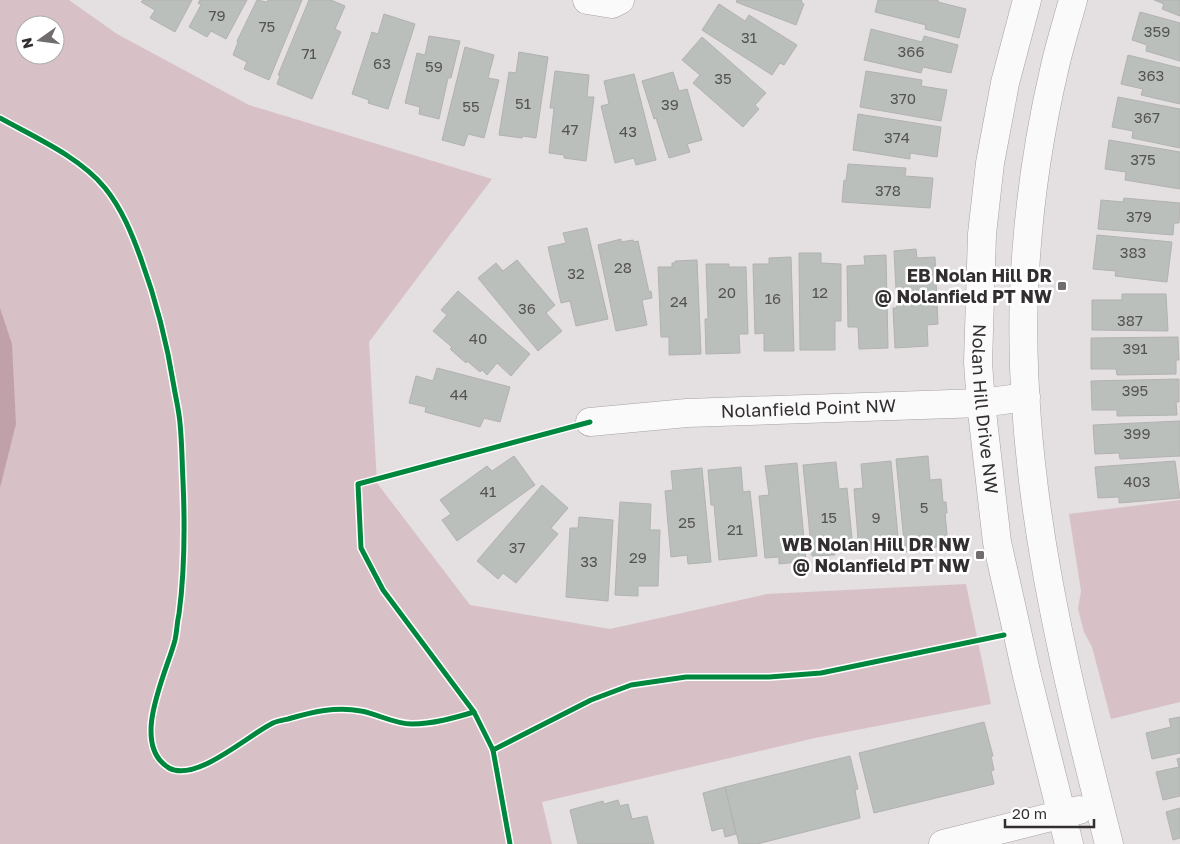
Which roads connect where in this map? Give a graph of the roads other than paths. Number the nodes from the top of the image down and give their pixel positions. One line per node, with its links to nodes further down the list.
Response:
1 (588, 0): 2 (street)
2 (620, 0)
3 (1027, 0): 6 (street, Nolan Hill Drive NW)
4 (1073, 0): 5 (street)
5 (1026, 397): 6 (street, Nolanfield Point NW); 8 (street)
6 (980, 403): 7 (street, Nolanfield Point NW); 9 (street, Nolan Hill Drive NW)
7 (590, 422)
8 (1099, 805): 9 (street); 12 (street)
9 (1062, 814): 10 (street); 11 (street, Nolan Hill Drive NW)
10 (942, 844)
11 (1069, 844)
12 (1109, 844)

